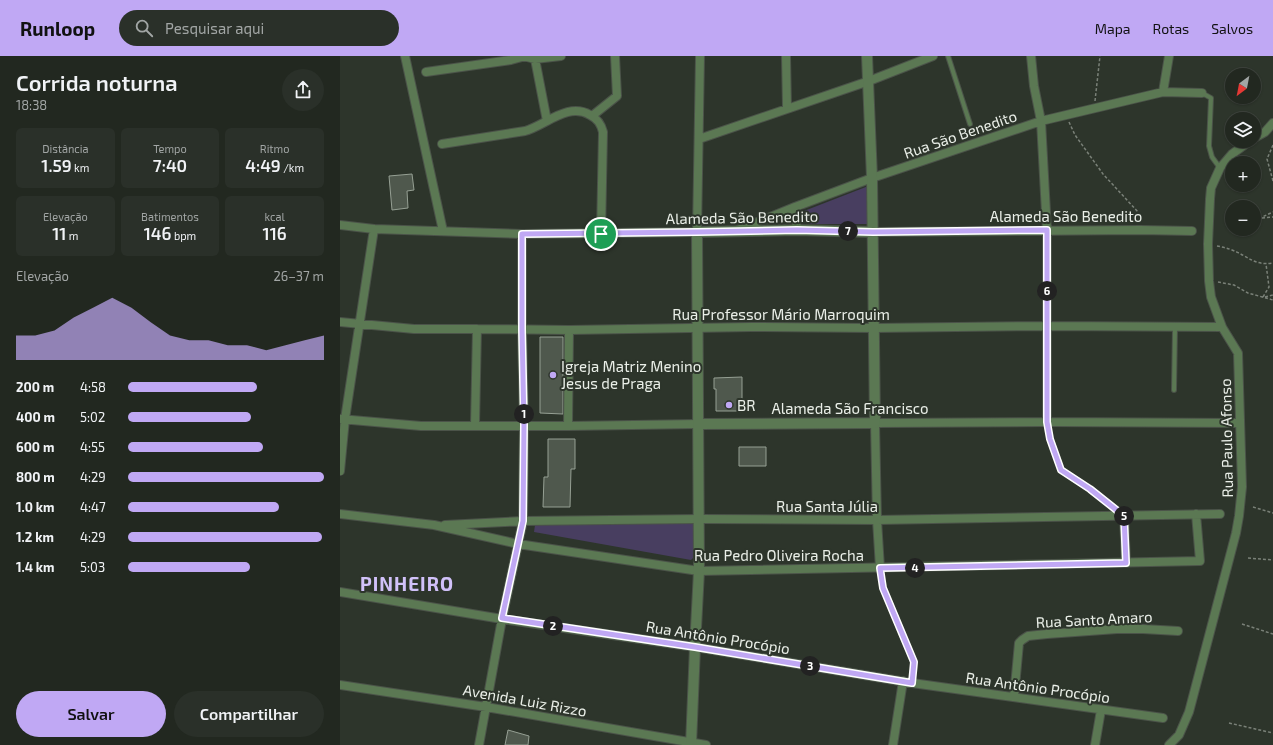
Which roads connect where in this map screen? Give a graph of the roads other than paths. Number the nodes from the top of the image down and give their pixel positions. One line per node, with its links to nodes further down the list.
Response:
1 (405, 56): 33 (street)
2 (561, 56): 11 (street)
3 (615, 56): 17 (street)
4 (700, 56): 23 (street)
5 (786, 56): 16 (street)
6 (867, 56): 13 (street)
7 (933, 56): 13 (street)
8 (948, 56): 20 (lane)
9 (1031, 56): 19 (street)
10 (1169, 56): 14 (street)
11 (535, 59): 12 (street); 18 (street)
12 (426, 72)
13 (868, 81): 16 (street); 27 (street)
14 (1163, 92): 15 (street, Rua São Benedito); 19 (street, Rua São Benedito)
15 (1202, 93): 26 (lane)
16 (787, 108): 23 (street)
17 (592, 116): 18 (street); 39 (street)
18 (547, 121): 24 (street)
19 (1041, 121): 27 (street, Rua São Benedito); 32 (street)
20 (970, 124)
21 (1273, 124): 22 (street)
22 (1261, 134)
23 (699, 139): 36 (street)
24 (442, 144)
25 (1240, 148): 26 (street, Rua Paulo Afonso)
26 (1220, 168): 44 (street, Rua Paulo Afonso)
27 (872, 178): 28 (street, Rua São Benedito); 37 (street)
28 (794, 207): 31 (street); 34 (street, Rua São Benedito)
29 (340, 225): 30 (street, Alameda São Benedito)
30 (374, 229): 33 (street, Alameda São Benedito); 41 (street)
31 (797, 230): 34 (street, Alameda São Benedito); 37 (street, Alameda São Benedito)
32 (1047, 230): 35 (street, Alameda São Benedito); 37 (street, Alameda São Benedito); 42 (street)
33 (443, 231): 38 (street, Alameda São Benedito)
34 (734, 231): 36 (street, Alameda São Benedito)
35 (1192, 231)
36 (697, 232): 39 (street, Alameda São Benedito); 45 (street)
37 (873, 232): 46 (street)
38 (522, 234): 39 (street, Alameda São Benedito); 48 (street)
39 (601, 234)
40 (340, 322): 41 (street, Rua Professor Mário Marroquim)
41 (361, 324): 47 (street, Rua Professor Mário Marroquim); 51 (street)
42 (1047, 326): 43 (street, Rua Professor Mário Marroquim); 46 (street, Rua Professor Mário Marroquim); 52 (street)
43 (1175, 327): 44 (street, Rua Professor Mário Marroquim); 50 (lane)
44 (1222, 327): 54 (street, Rua Paulo Afonso)
45 (697, 328): 46 (street, Rua Professor Mário Marroquim); 49 (street, Rua Professor Mário Marroquim); 55 (street)
46 (874, 328): 53 (street)
47 (477, 329): 48 (street, Rua Professor Mário Marroquim); 56 (street)
48 (522, 329): 49 (street, Rua Professor Mário Marroquim); 57 (street)
49 (569, 330): 58 (street)
50 (1174, 390)
51 (343, 419): 56 (street, Alameda São Francisco); 59 (street)
52 (1047, 422): 53 (street, Alameda São Francisco); 54 (street, Alameda São Francisco); 63 (lane)
53 (875, 423): 55 (street, Alameda São Francisco); 65 (street)
54 (1240, 423): 87 (street, Rua Paulo Afonso)
55 (698, 424): 58 (street, Alameda São Francisco); 64 (street)
56 (475, 425): 57 (street, Alameda São Francisco)
57 (524, 425): 58 (street, Alameda São Francisco); 66 (street)
58 (568, 426)
59 (340, 471)
60 (340, 514): 67 (street, Rua Pedro Oliveira Rocha)
61 (1196, 514): 62 (street, Rua Santa Júlia); 63 (street, Rua Santa Júlia); 69 (street, Rua Pedro Oliveira Rocha)
62 (1220, 514)
63 (1124, 516): 65 (street, Rua Santa Júlia); 69 (street)
64 (699, 519): 65 (street, Rua Santa Júlia); 66 (street, Rua Santa Júlia); 71 (street)
65 (877, 520): 70 (street)
66 (523, 521): 67 (street, Rua Santa Júlia); 68 (street)
67 (434, 525): 68 (street, Rua Pedro Oliveira Rocha)
68 (518, 544): 71 (street, Rua Pedro Oliveira Rocha); 73 (street)
69 (1126, 563): 70 (street, Rua Pedro Oliveira Rocha)
70 (880, 568): 71 (street, Rua Pedro Oliveira Rocha)
71 (699, 571): 75 (street)
72 (340, 592): 73 (street, Rua Antônio Procópio)
73 (502, 618): 75 (street, Rua Antônio Procópio); 79 (street)
74 (1178, 631): 78 (street, Rua Santo Amaro)
75 (695, 647): 76 (street, Rua Antônio Procópio); 82 (street)
76 (903, 681): 78 (street, Rua Antônio Procópio); 85 (street)
77 (340, 685): 79 (street, Avenida Luiz Rizzo)
78 (1014, 697): 80 (street, Rua Antônio Procópio)
79 (486, 707): 82 (street, Avenida Luiz Rizzo); 83 (street)
80 (1101, 710): 81 (street, Rua Antônio Procópio); 86 (street)
81 (1163, 718)
82 (691, 744): 84 (street, Avenida Luiz Rizzo)
83 (479, 745)
84 (706, 745)
85 (893, 745)
86 (1095, 745)
87 (1169, 745)

